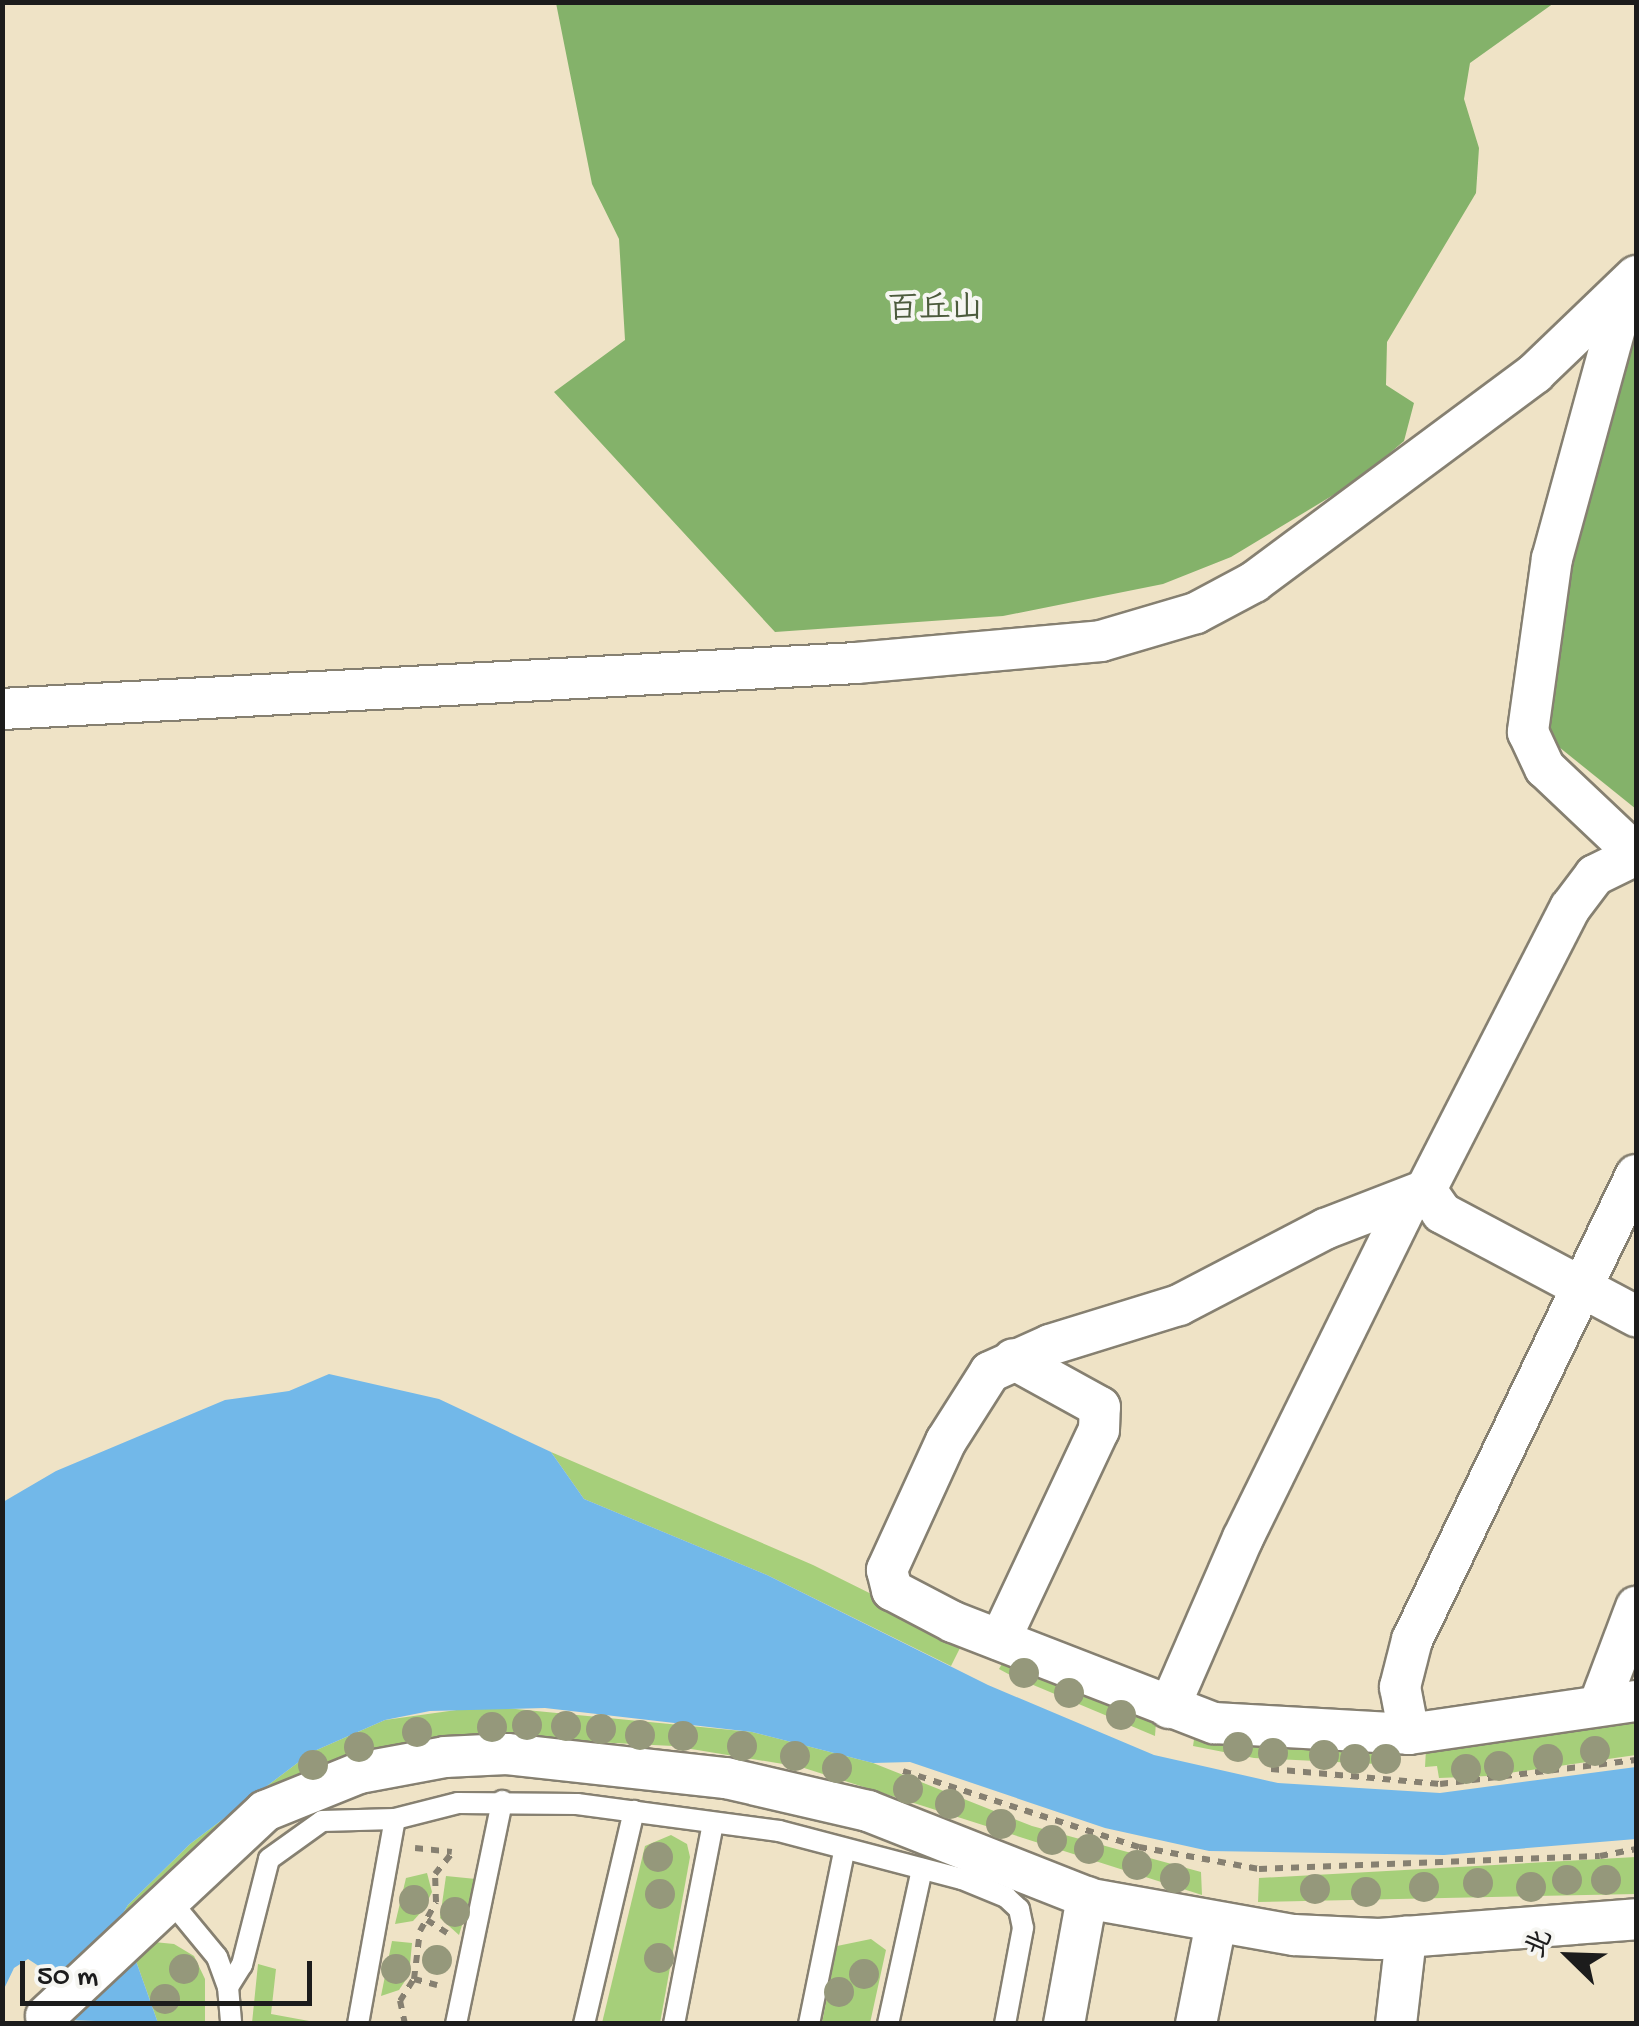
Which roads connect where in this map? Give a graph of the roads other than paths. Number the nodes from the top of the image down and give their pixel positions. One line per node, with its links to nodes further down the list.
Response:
1 (1631, 282): 2 (street); 3 (street)
2 (2, 709)
3 (1636, 855): 5 (street)
4 (1636, 1175): 6 (street)
5 (1417, 1196): 6 (street); 8 (street); 12 (street)
6 (1582, 1288): 7 (street); 13 (street)
7 (1636, 1316)
8 (1013, 1358): 10 (street); 10 (street)
9 (1636, 1607): 11 (street)
10 (1000, 1640): 12 (street)
11 (1618, 1703): 13 (street)
12 (1169, 1708): 13 (street)
13 (1409, 1734)
14 (502, 1802): 15 (lane); 16 (lane); 29 (lane)
15 (634, 1811): 17 (lane); 30 (lane)
16 (395, 1819): 25 (lane); 28 (lane)
17 (713, 1823): 18 (lane); 31 (lane)
18 (844, 1852): 19 (lane); 32 (lane)
19 (922, 1869): 33 (lane); 34 (lane)
20 (1087, 1897): 21 (street); 23 (street); 35 (street)
21 (169, 1899): 25 (lane); 26 (street)
22 (1636, 1918): 24 (street)
23 (1216, 1924): 24 (street); 36 (street)
24 (1406, 1937): 37 (street)
25 (228, 1988): 27 (lane)
26 (39, 2020)
27 (231, 2024)
28 (358, 2024)
29 (456, 2024)
30 (584, 2024)
31 (674, 2024)
32 (809, 2024)
33 (888, 2024)
34 (1005, 2024)
35 (1064, 2024)
36 (1196, 2024)
37 (1396, 2024)

